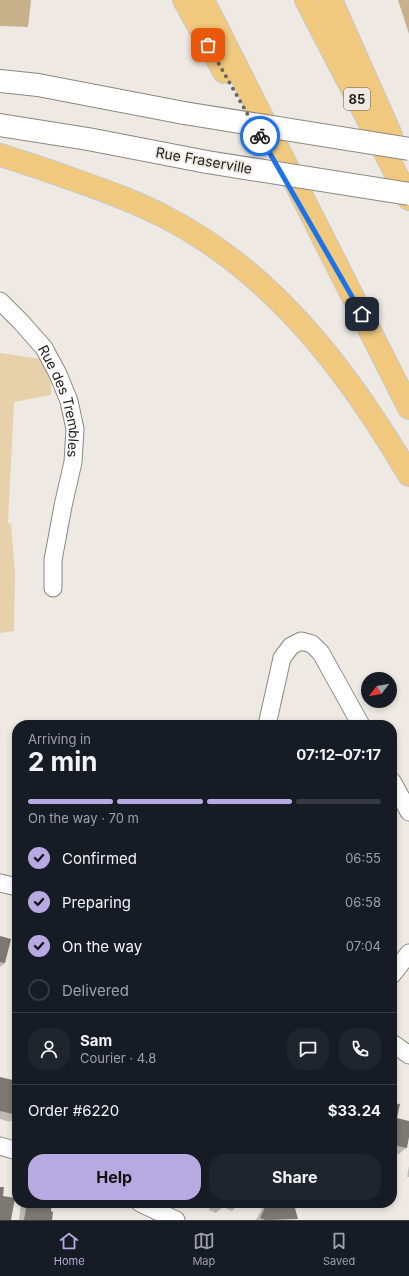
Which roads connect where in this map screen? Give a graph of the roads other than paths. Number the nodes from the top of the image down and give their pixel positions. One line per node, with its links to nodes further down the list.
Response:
1 (184, 0): 13 (highway)
2 (203, 0): 13 (highway)
3 (306, 0): 11 (highway, 85)
4 (331, 0): 9 (highway)
5 (0, 81): 7 (main road, bridge)
6 (0, 125): 10 (main road, Rue Fraserville, bridge)
7 (409, 149)
8 (0, 155): 15 (highway)
9 (409, 174)
10 (409, 194)
11 (409, 199)
12 (0, 301): 16 (street, Rue des Trembles)
13 (362, 314): 14 (highway)
14 (409, 408)
15 (409, 475)
16 (53, 588)
17 (268, 720): 18 (street)
18 (358, 720)
19 (397, 790): 20 (street)
20 (409, 812)
21 (0, 883): 22 (street)
22 (12, 886)
23 (409, 953): 24 (street)
24 (397, 969)
25 (397, 1047): 26 (street)
26 (409, 1055)
27 (0, 1146): 28 (street)
28 (12, 1150)
29 (151, 1208): 30 (street)
30 (176, 1220)

